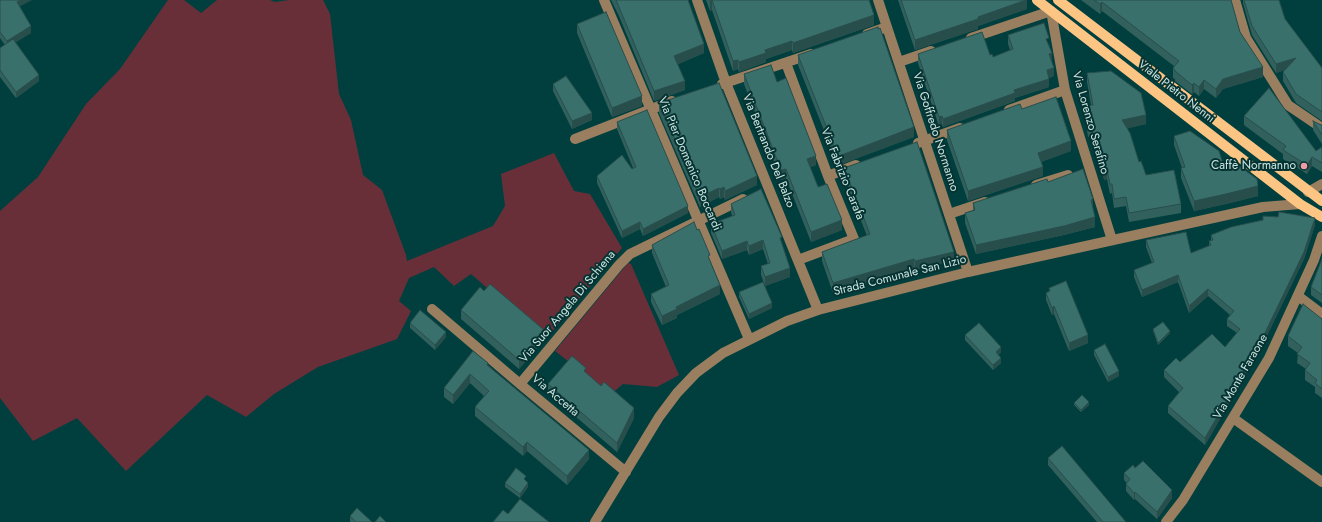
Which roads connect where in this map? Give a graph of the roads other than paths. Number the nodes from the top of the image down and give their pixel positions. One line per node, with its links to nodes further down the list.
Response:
1 (604, 0): 19 (street, Via Pier Domenico Boccardi)
2 (697, 0): 15 (street, Via Bertrando Del Balzo)
3 (878, 0): 8 (street, Via Goffredo Normanno)
4 (1037, 0): 7 (main road, Viale Pietro Nenni)
5 (1058, 0): 32 (main road, Viale Pietro Nenni)
6 (1235, 0): 22 (street)
7 (1051, 11): 10 (street); 17 (street, Via Lorenzo Serafino); 35 (main road, Viale Pietro Nenni)
8 (887, 28): 9 (street); 14 (street, Via Goffredo Normanno)
9 (858, 38)
10 (964, 40)
11 (942, 48): 14 (street)
12 (822, 50): 13 (street)
13 (786, 62): 15 (street); 28 (street, Via Fabrizio Carafa)
14 (899, 62): 24 (street, Via Goffredo Normanno)
15 (726, 83): 16 (street); 31 (street, Via Bertrando Del Balzo)
16 (711, 88)
17 (1065, 90): 20 (street); 27 (street, Via Lorenzo Serafino)
18 (681, 98): 19 (street)
19 (651, 109): 23 (street); 38 (street, Via Pier Domenico Boccardi)
20 (998, 114)
21 (969, 124): 24 (street)
22 (1322, 128)
23 (575, 139)
24 (924, 140): 25 (street); 36 (street, Via Goffredo Normanno)
25 (910, 146)
26 (865, 162): 28 (street)
27 (1082, 170): 30 (street); 40 (street, Via Lorenzo Serafino)
28 (828, 176): 41 (street, Via Fabrizio Carafa)
29 (1322, 184): 32 (street)
30 (1030, 187)
31 (761, 190): 38 (street, Via Suor Angela Di Schiena); 41 (street, Via Bertrando Del Balzo)
32 (1308, 192): 34 (main road, Viale Pietro Nenni); 35 (main road)
33 (993, 200): 36 (street)
34 (1322, 201)
35 (1300, 204): 37 (main road, Viale Pietro Nenni); 40 (street, Strada Comunale San Lizio)
36 (949, 214): 42 (street, Via Goffredo Normanno)
37 (1322, 218)
38 (699, 220): 47 (street, Via Pier Domenico Boccardi); 48 (street, Via Suor Angela Di Schiena)
39 (1322, 236): 43 (street, Via Monte Faraone)
40 (1112, 240): 42 (street, Strada Comunale San Lizio)
41 (798, 260): 45 (street, Via Bertrando Del Balzo)
42 (968, 272): 45 (street, Strada Comunale San Lizio)
43 (1298, 296): 46 (street); 49 (street, Via Monte Faraone)
44 (432, 309): 48 (street, Via Accetta)
45 (818, 310): 47 (street, Strada Comunale San Lizio)
46 (1322, 314)
47 (750, 339): 50 (street, Strada Comunale San Lizio)
48 (520, 384): 50 (street, Via Accetta)
49 (1233, 418): 51 (street); 53 (street, Via Monte Faraone)
50 (626, 472): 52 (street, Strada Comunale San Lizio)
51 (1322, 482)
52 (595, 522)
53 (1166, 522)

